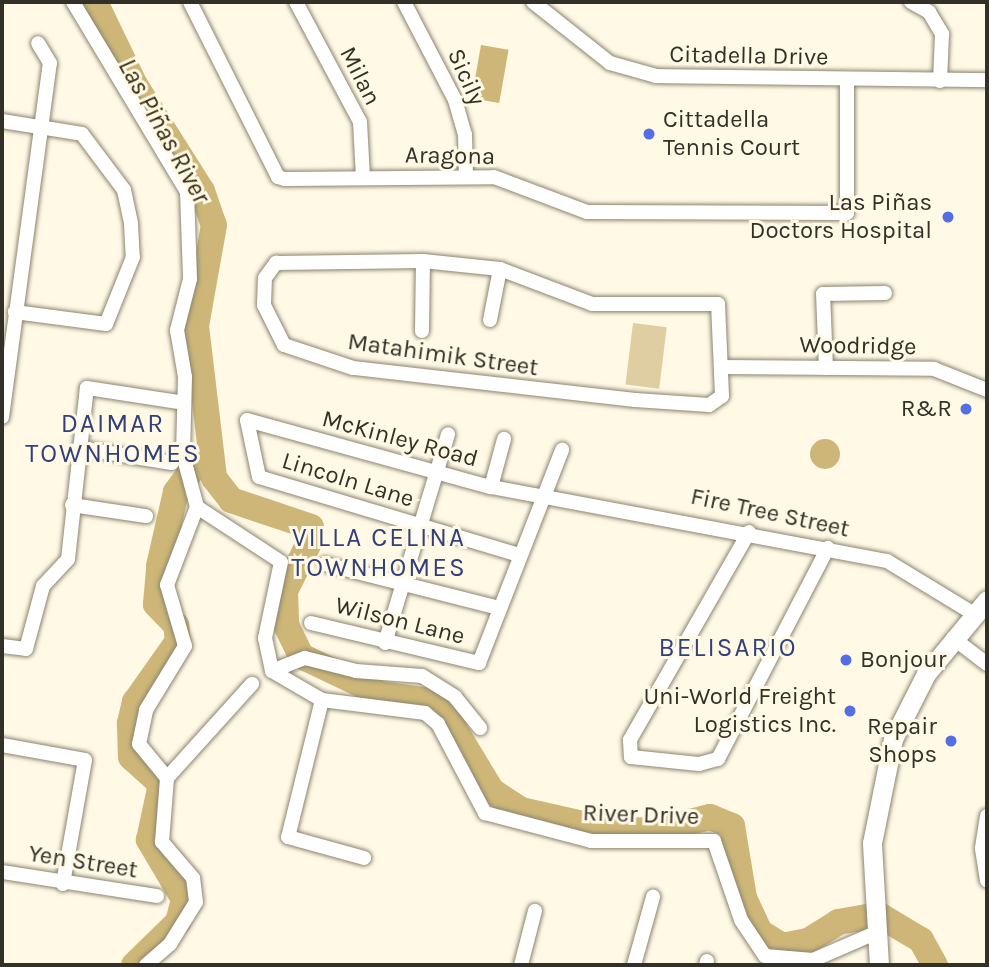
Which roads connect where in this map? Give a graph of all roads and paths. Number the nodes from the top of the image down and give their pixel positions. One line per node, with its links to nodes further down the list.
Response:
1 (73, 2): 31 (street)
2 (190, 2): 14 (street, Aragona)
3 (296, 2): 14 (street, Milan)
4 (404, 2): 13 (street, Sicily)
5 (533, 2): 9 (street, Citadella Drive)
6 (911, 2): 10 (street)
7 (38, 43): 12 (street)
8 (987, 80): 10 (street, Citadella Drive)
9 (847, 81): 10 (street, Citadella Drive); 13 (street, Aragona)
10 (940, 81)
11 (2, 121): 12 (street)
12 (38, 126): 18 (street); 18 (street)
13 (466, 177): 14 (street, Aragona)
14 (363, 178)
15 (423, 261): 16 (street, Matahimik Street); 20 (street); 21 (street, Matahimik Street)
16 (500, 269): 19 (street); 21 (street, Matahimik Street)
17 (885, 293): 22 (street)
18 (15, 312): 25 (street)
19 (490, 320)
20 (422, 331)
21 (723, 368): 22 (street, Woodridge)
22 (826, 368): 23 (street, Woodridge)
23 (987, 390)
24 (178, 402): 29 (street)
25 (2, 417)
26 (247, 420): 32 (street, McKinley Road); 38 (street, Lincoln Lane)
27 (448, 434): 32 (street)
28 (504, 439): 33 (street)
29 (79, 448): 31 (street); 36 (street)
30 (562, 450): 34 (street)
31 (177, 459): 35 (street)
32 (438, 472): 33 (street, McKinley Road); 38 (street)
33 (491, 487): 34 (street, McKinley Road)
34 (542, 496): 39 (street, Fire Tree Street); 41 (street)
35 (196, 503): 51 (street); 56 (street)
36 (72, 505): 37 (street); 49 (street)
37 (146, 516)
38 (425, 527): 41 (street, Lincoln Lane); 43 (street)
39 (749, 532): 40 (street, Fire Tree Street); 40 (street)
40 (828, 548): 44 (street, Fire Tree Street)
41 (519, 555): 45 (street)
42 (325, 564): 43 (street)
43 (407, 585): 45 (street); 48 (street)
44 (981, 607): 47 (main road)
45 (499, 608): 48 (street, Wilson Lane)
46 (311, 623): 48 (street, Wilson Lane)
47 (953, 638): 50 (street); 65 (main road)
48 (385, 643)
49 (2, 646)
50 (987, 664)
51 (276, 669): 53 (street, River Drive); 54 (street)
52 (252, 684): 56 (street)
53 (322, 700): 58 (street); 65 (street, River Drive)
54 (480, 728)
55 (2, 745): 61 (street)
56 (167, 778): 66 (street)
57 (987, 816): 60 (street)
58 (364, 858)
59 (2, 872): 61 (street, Yen Street)
60 (987, 881)
61 (63, 884): 62 (street, Yen Street)
62 (158, 896)
63 (653, 897): 68 (street)
64 (535, 911): 67 (street)
65 (872, 931): 69 (main road)
66 (146, 965)
67 (521, 965)
68 (634, 965)
69 (879, 965)

